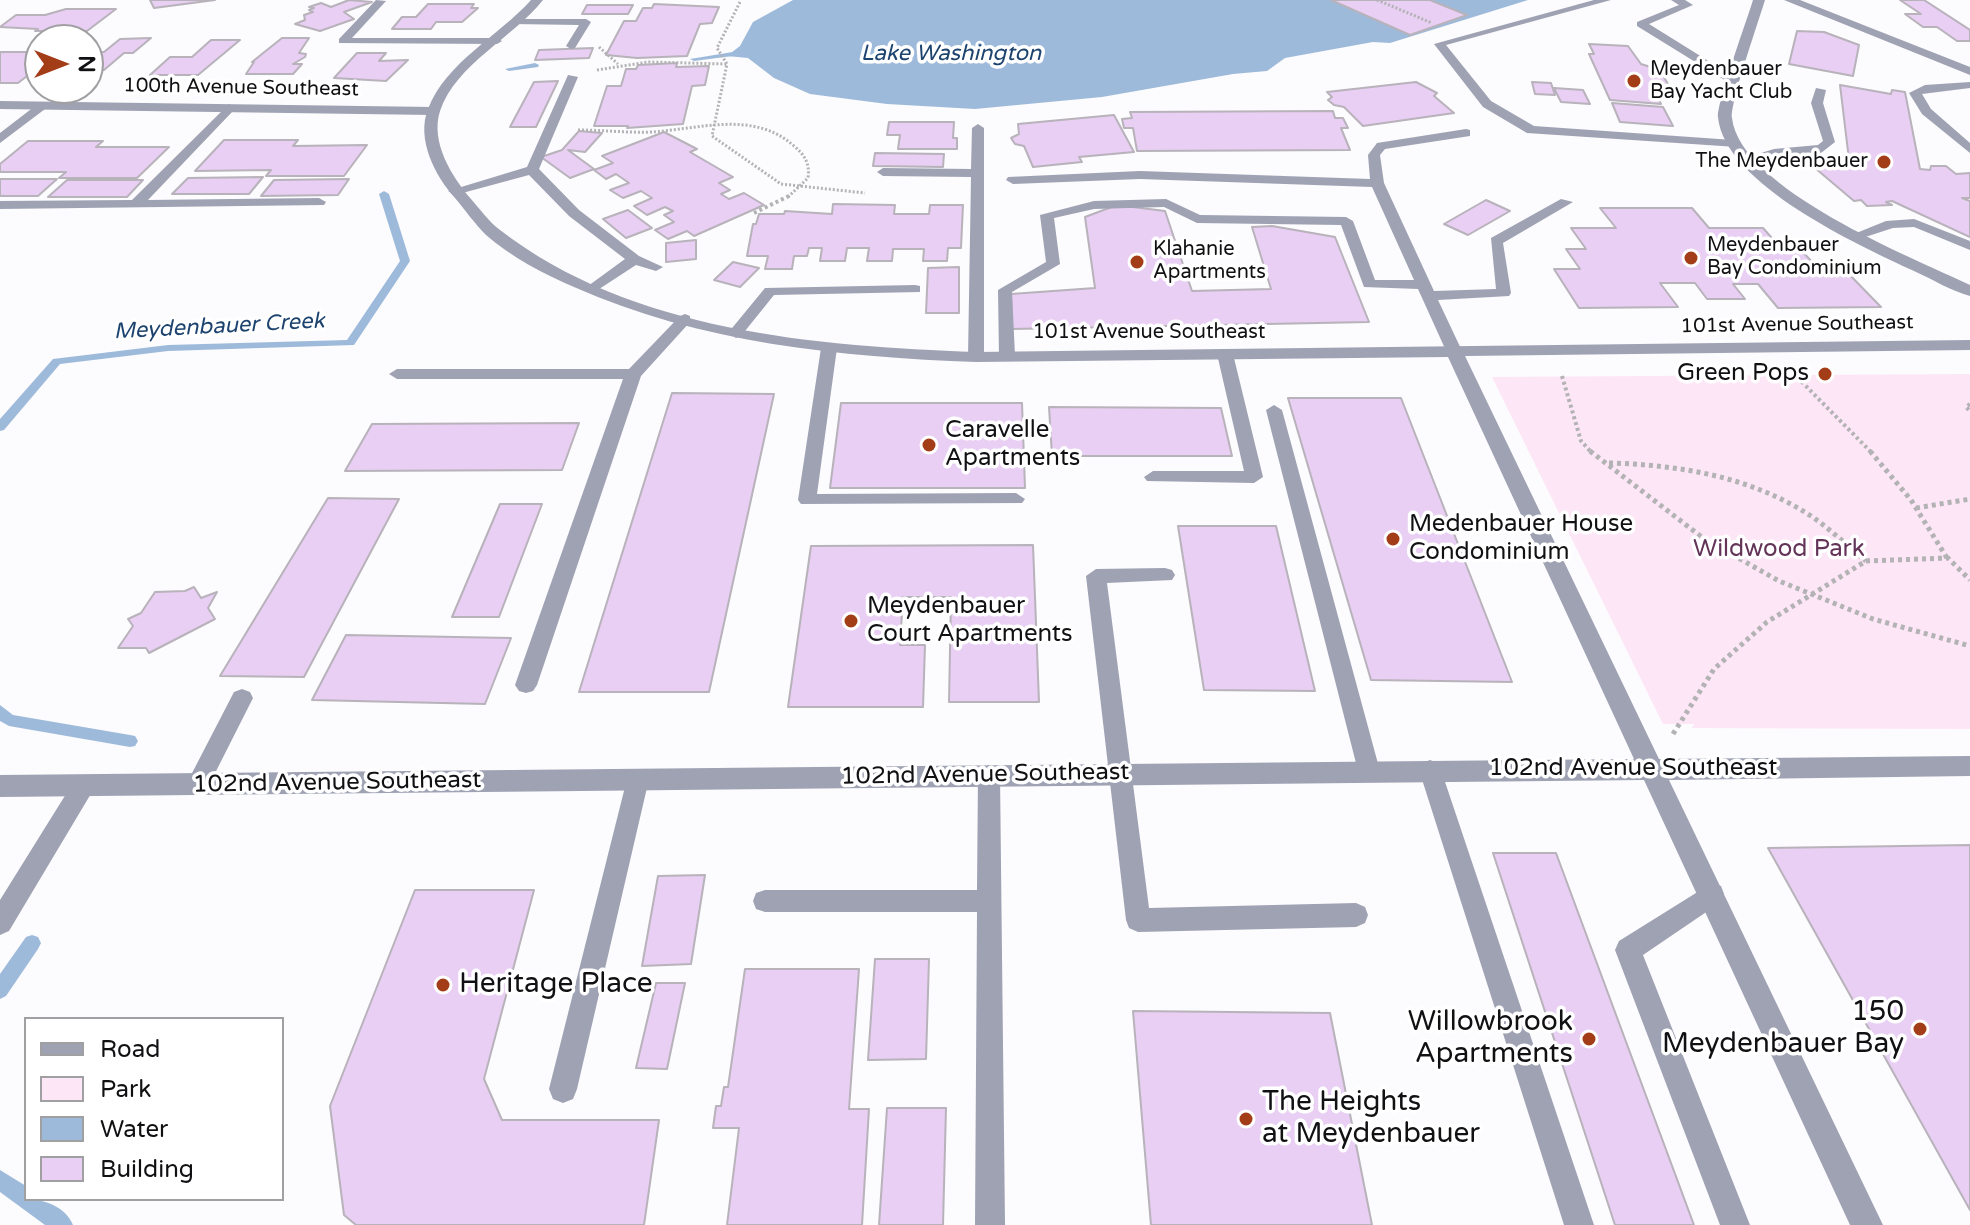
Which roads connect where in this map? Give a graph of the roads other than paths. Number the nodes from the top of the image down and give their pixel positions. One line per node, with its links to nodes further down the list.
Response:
1 (537, 0): 7 (street)
2 (1606, 0): 22 (lane)
3 (1676, 0): 12 (lane)
4 (1759, 0): 12 (street)
5 (1790, 0): 10 (street)
6 (381, 1): 8 (lane)
7 (517, 22): 8 (street); 9 (lane)
8 (497, 41): 18 (street)
9 (571, 46)
10 (1970, 71)
11 (572, 77): 25 (lane)
12 (1735, 82): 22 (street)
13 (1970, 85): 23 (lane)
14 (1820, 90): 24 (lane)
15 (0, 105): 16 (street, 100th Avenue Southeast)
16 (43, 106): 17 (street, 100th Avenue Southeast); 21 (lane)
17 (229, 108): 18 (street, 100th Avenue Southeast); 33 (lane)
18 (433, 111): 30 (street, 101st Avenue Southeast)
19 (978, 128): 27 (lane)
20 (1466, 133): 29 (lane)
21 (0, 139)
22 (1733, 144): 24 (street)
23 (1970, 149)
24 (1746, 162): 35 (street)
25 (532, 170): 30 (lane); 37 (lane)
26 (883, 172): 27 (lane)
27 (978, 173): 50 (lane)
28 (1013, 180): 29 (lane)
29 (1377, 183): 41 (lane)
30 (455, 191): 39 (street, 101st Avenue Southeast)
31 (319, 202): 33 (lane)
32 (1566, 202): 41 (lane)
33 (136, 204): 34 (lane)
34 (0, 205)
35 (1856, 236): 36 (lane); 42 (street)
36 (1970, 246)
37 (634, 259): 38 (lane); 39 (lane)
38 (656, 267)
39 (593, 289): 43 (street, 101st Avenue Southeast)
40 (915, 289): 44 (lane)
41 (1426, 291): 47 (lane); 49 (lane)
42 (1970, 291)
43 (685, 319): 44 (street, 101st Avenue Southeast); 52 (lane)
44 (736, 333): 46 (street, 101st Avenue Southeast)
45 (1970, 345): 47 (street, 101st Avenue Southeast)
46 (829, 348): 50 (street, 101st Avenue Southeast); 55 (lane)
47 (1455, 353): 48 (street, 101st Avenue Southeast); 60 (street)
48 (1225, 354): 49 (street, 101st Avenue Southeast); 54 (lane)
49 (1007, 356): 50 (street, 101st Avenue Southeast)
50 (976, 357)
51 (397, 374): 52 (lane)
52 (633, 374): 57 (lane)
53 (1274, 410): 62 (lane)
54 (1153, 477)
55 (1016, 499)
56 (1165, 575): 63 (lane)
57 (526, 685)
58 (242, 698): 66 (lane)
59 (1970, 766): 60 (street, 102nd Avenue Southeast)
60 (1653, 769): 61 (street, 102nd Avenue Southeast); 69 (street)
61 (1430, 770): 62 (street, 102nd Avenue Southeast); 76 (lane)
62 (1369, 771): 63 (street, 102nd Avenue Southeast)
63 (1119, 773): 64 (street, 102nd Avenue Southeast); 72 (lane)
64 (989, 775): 65 (street, 102nd Avenue Southeast); 71 (lane)
65 (638, 779): 66 (street, 102nd Avenue Southeast); 74 (lane)
66 (198, 784): 67 (street, 102nd Avenue Southeast)
67 (84, 785): 68 (street, 102nd Avenue Southeast); 73 (lane)
68 (0, 786)
69 (1712, 894): 77 (lane); 78 (street)
70 (765, 901): 71 (lane)
71 (989, 901): 75 (lane)
72 (1356, 915)
73 (0, 923)
74 (563, 1089)
75 (990, 1225)
76 (1579, 1225)
77 (1735, 1225)
78 (1867, 1225)

